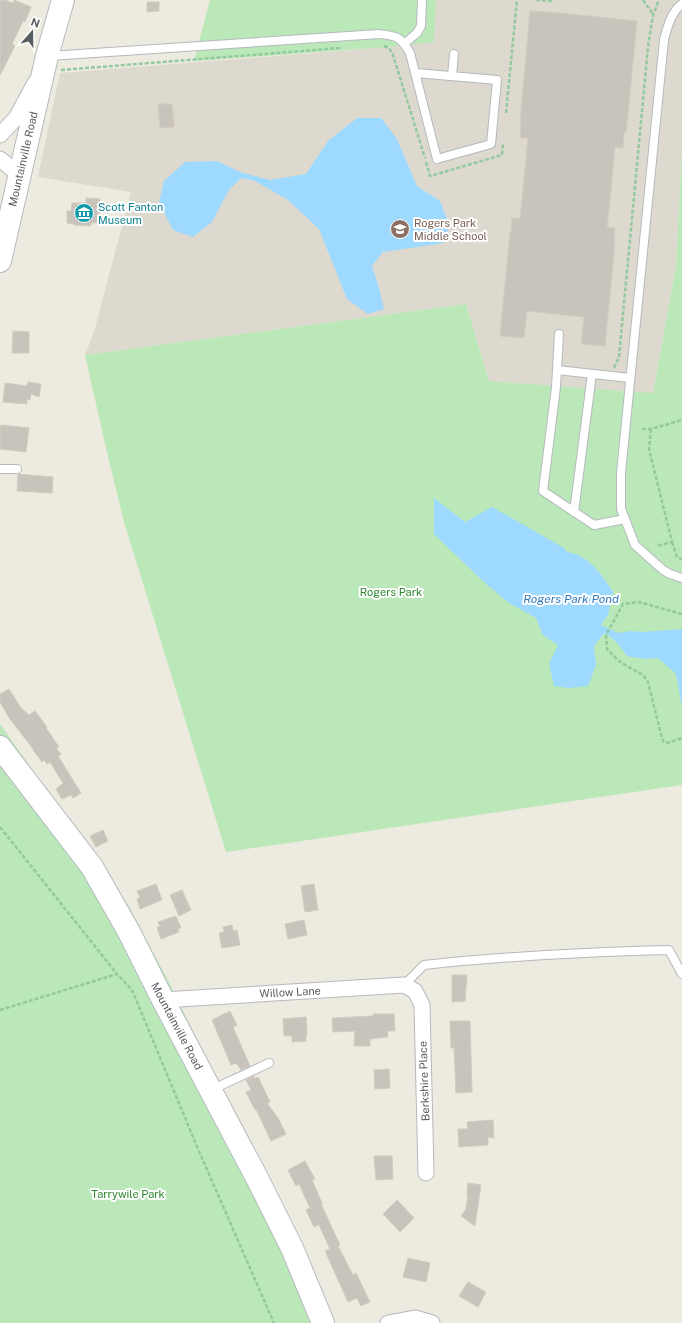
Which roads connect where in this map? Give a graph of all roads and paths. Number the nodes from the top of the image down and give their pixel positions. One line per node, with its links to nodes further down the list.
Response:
1 (63, 0): 14 (street, Mountainville Road)
2 (422, 0): 10 (lane)
3 (517, 0): 17 (path)
4 (536, 0): 5 (path)
5 (552, 0)
6 (643, 0): 9 (path)
7 (659, 0): 9 (path)
8 (682, 4): 27 (lane)
9 (653, 15): 25 (path)
10 (404, 43): 14 (lane); 15 (lane)
11 (382, 45): 19 (path)
12 (343, 48): 14 (path)
13 (454, 54): 16 (lane)
14 (52, 63): 18 (street); 21 (street, Mountainville Road)
15 (416, 73): 16 (lane); 16 (lane)
16 (452, 76)
17 (505, 116)
18 (0, 135)
19 (503, 139)
20 (0, 159): 21 (street)
21 (19, 176): 22 (street, Mountainville Road)
22 (0, 261)
23 (559, 334): 24 (lane)
24 (557, 370): 26 (lane); 33 (lane)
25 (608, 370)
26 (592, 374): 27 (lane); 33 (lane)
27 (630, 378): 34 (lane)
28 (682, 420): 30 (path)
29 (642, 429): 30 (path)
30 (651, 429): 35 (path)
31 (0, 469): 32 (lane)
32 (17, 469)
33 (574, 512): 34 (lane)
34 (625, 519): 38 (lane)
35 (672, 542): 36 (path); 37 (path)
36 (656, 546)
37 (682, 559)
38 (682, 578)
39 (682, 614): 40 (path)
40 (682, 738)
41 (0, 747): 46 (street, Mountainville Road)
42 (0, 827): 43 (path)
43 (117, 974): 47 (path); 51 (path)
44 (682, 974): 45 (lane)
45 (410, 988): 46 (street, Willow Lane); 50 (street, Berkshire Place)
46 (163, 1000): 49 (street, Mountainville Road)
47 (0, 1010)
48 (269, 1063): 49 (lane)
49 (211, 1090): 52 (street, Mountainville Road)
50 (426, 1173)
51 (274, 1323)
52 (323, 1323)
53 (388, 1323): 54 (street)
54 (432, 1323)

